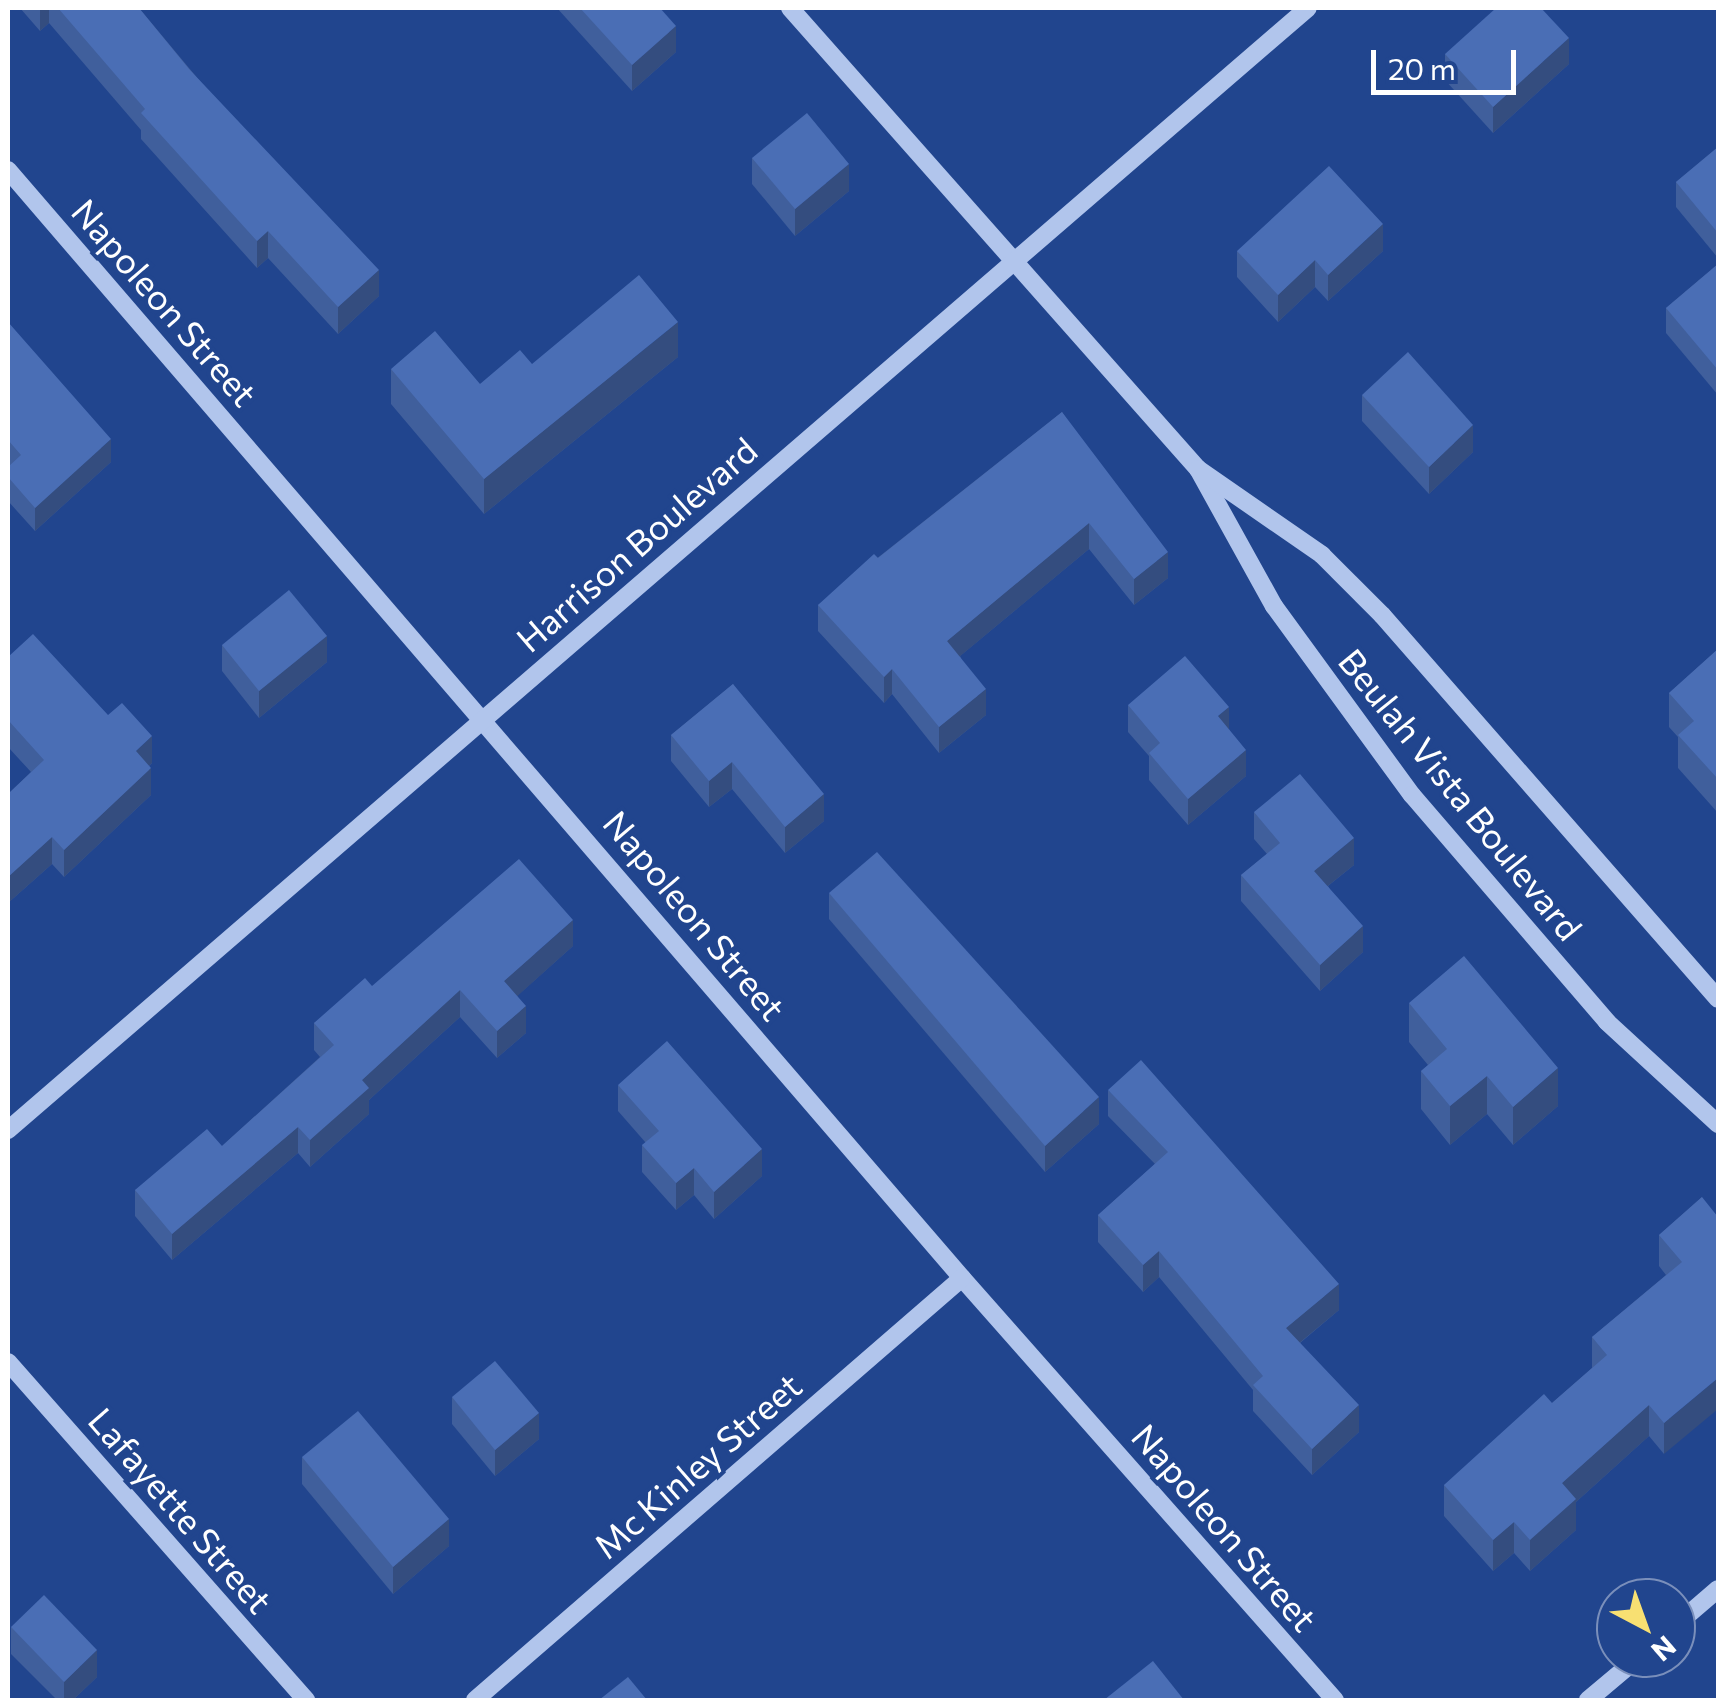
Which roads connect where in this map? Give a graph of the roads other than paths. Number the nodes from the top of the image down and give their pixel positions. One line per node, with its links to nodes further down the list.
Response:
1 (790, 8): 4 (street, Beulah Vista Boulevard)
2 (1308, 8): 4 (street, Harrison Boulevard)
3 (8, 170): 6 (street, Napoleon Street)
4 (1015, 256): 5 (street, Beulah Vista Boulevard); 6 (street, Harrison Boulevard)
5 (1198, 469): 7 (street, Beulah Vista Boulevard); 8 (street, Beulah Vista Boulevard)
6 (486, 720): 9 (street, Harrison Boulevard); 10 (street, Napoleon Street)
7 (1718, 999)
8 (1718, 1124)
9 (8, 1130)
10 (962, 1278): 16 (street, Mc Kinley Street); 17 (street, Napoleon Street)
11 (8, 1362): 15 (street, Lafayette Street)
12 (1718, 1589): 13 (street)
13 (1696, 1608)
14 (1614, 1678): 18 (street)
15 (306, 1700)
16 (474, 1700)
17 (1336, 1700)
18 (1588, 1700)

